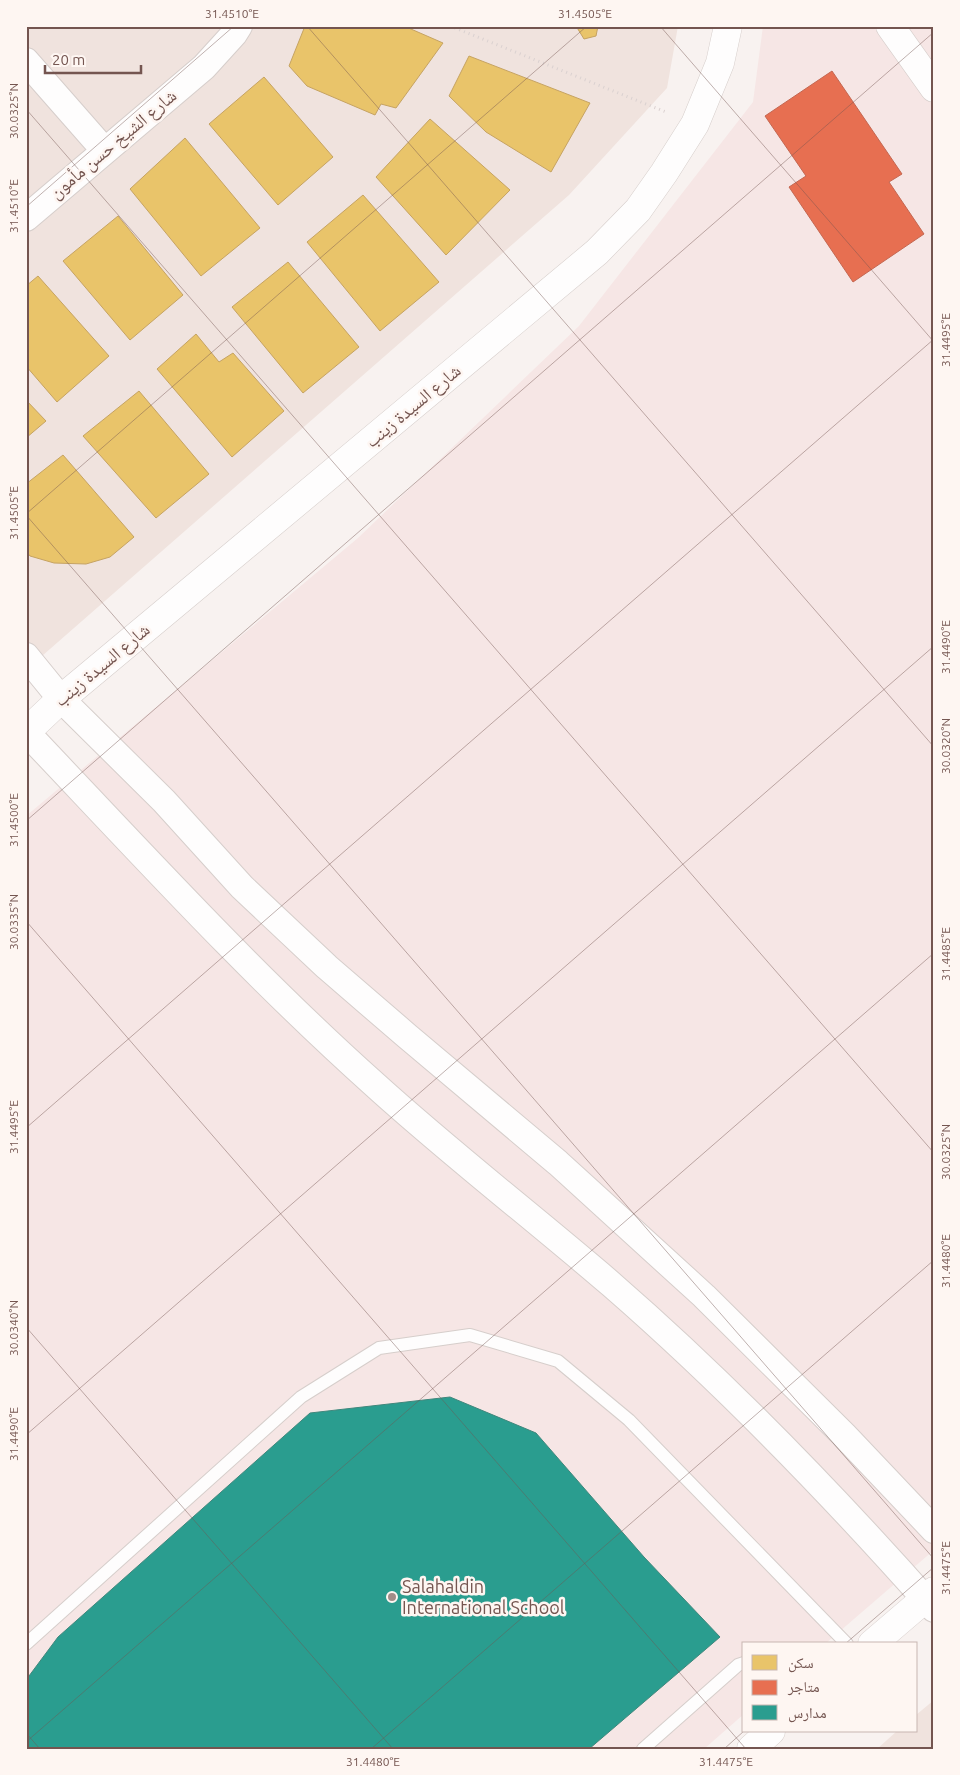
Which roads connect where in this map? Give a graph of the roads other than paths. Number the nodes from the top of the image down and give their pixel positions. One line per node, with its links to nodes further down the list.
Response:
1 (239, 26): 6 (street, شارع الشيخ حسن مأمون)
2 (728, 26): 9 (street, شارع السيدة زينب)
3 (890, 26): 5 (street)
4 (26, 61): 6 (street)
5 (934, 88)
6 (105, 151): 7 (street, شارع الشيخ حسن مأمون)
7 (26, 218)
8 (26, 656): 9 (street)
9 (62, 698): 10 (street, شارع السيدة زينب); 11 (street)
10 (26, 732): 12 (street)
11 (934, 1530)
12 (931, 1600): 14 (street)
13 (845, 1642): 15 (lane)
14 (875, 1642)
15 (26, 1644)
16 (742, 1664): 18 (lane)
17 (770, 1732): 19 (street)
18 (643, 1749)
19 (751, 1749)

